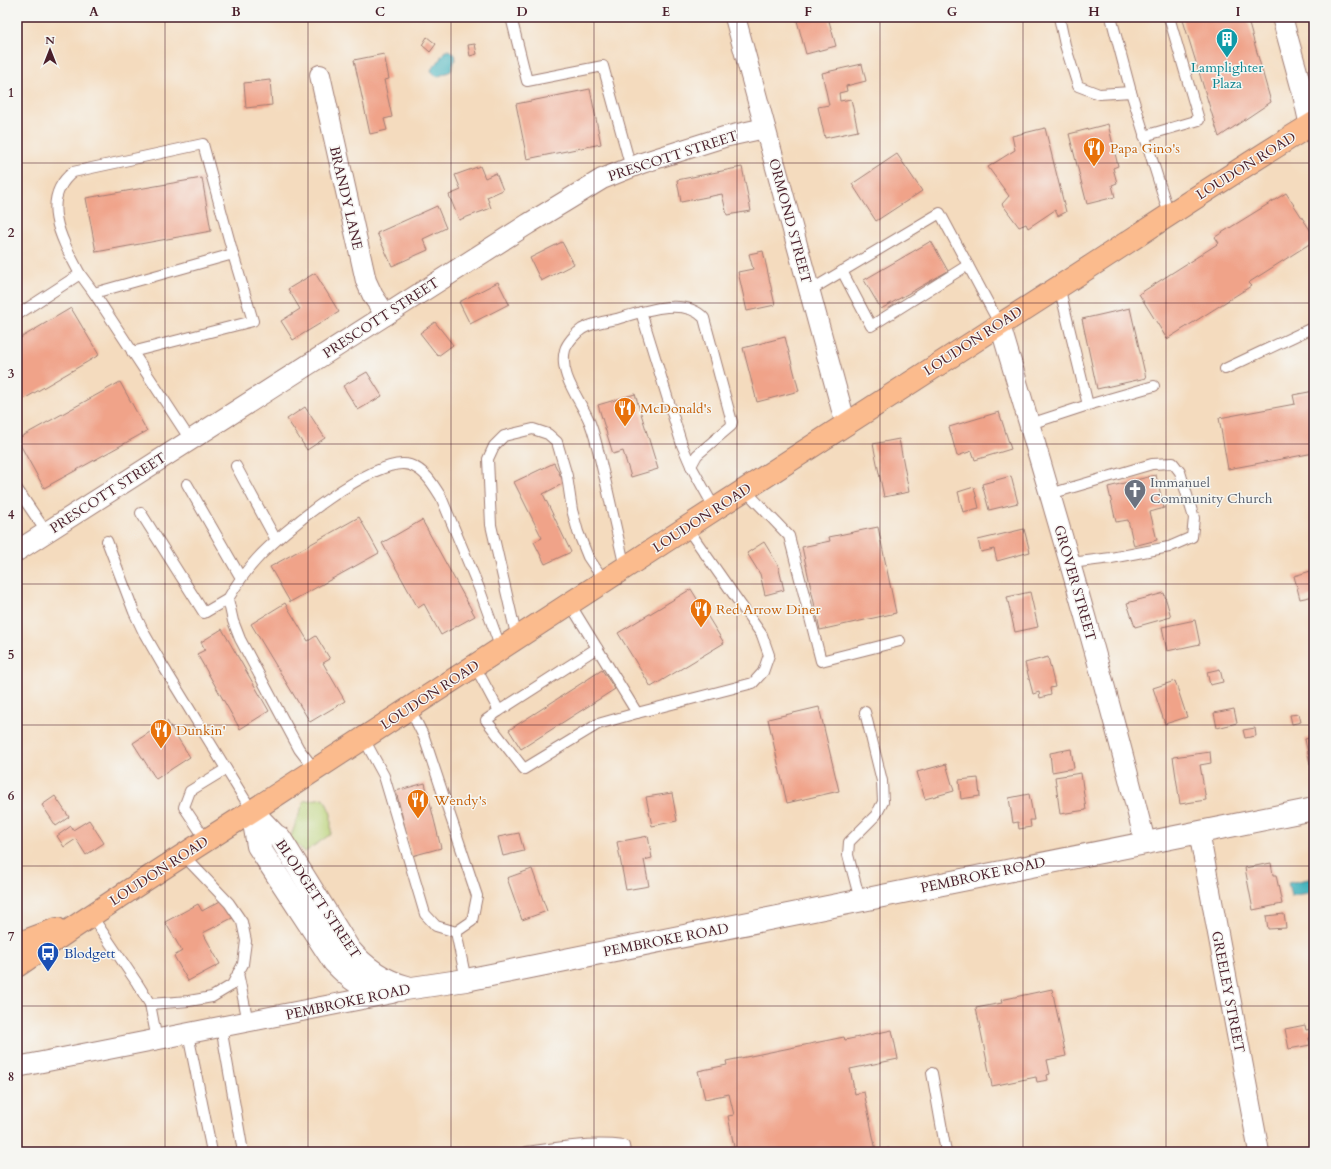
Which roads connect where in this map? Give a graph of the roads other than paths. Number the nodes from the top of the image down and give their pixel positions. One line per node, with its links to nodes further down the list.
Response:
1 (735, 17): 9 (street, ORMOND STREET)
2 (1059, 17): 8 (lane)
3 (1111, 17): 8 (lane)
4 (1169, 17): 11 (lane)
5 (1282, 17): 10 (street)
6 (512, 21): 12 (lane)
7 (320, 75): 23 (street, BRANDY LANE)
8 (1131, 92): 11 (lane)
9 (765, 128): 12 (street, PRESCOTT STREET); 19 (street, ORMOND STREET)
10 (1313, 131): 13 (main road, LOUDON ROAD)
11 (1144, 136): 13 (lane)
12 (631, 168): 23 (street, PRESCOTT STREET)
13 (1169, 214): 18 (main road, LOUDON ROAD)
14 (233, 254): 17 (lane); 20 (lane); 26 (lane)
15 (968, 265): 16 (lane); 16 (lane); 24 (lane)
16 (842, 271): 19 (lane)
17 (80, 274): 20 (lane); 22 (lane)
18 (1059, 286): 24 (main road, LOUDON ROAD); 29 (lane)
19 (809, 291): 31 (street, ORMOND STREET)
20 (94, 293): 26 (lane)
21 (641, 312): 34 (lane); 34 (lane); 47 (lane)
22 (17, 315)
23 (386, 315): 32 (street, PRESCOTT STREET)
24 (1000, 325): 30 (street, GROVER STREET); 31 (main road, LOUDON ROAD)
25 (1314, 327): 27 (lane)
26 (132, 352): 32 (lane)
27 (1225, 369)
28 (1154, 386): 29 (lane)
29 (1088, 405): 30 (lane)
30 (1030, 424): 38 (street, GROVER STREET)
31 (846, 425): 37 (main road, LOUDON ROAD)
32 (191, 440): 42 (street, PRESCOTT STREET)
33 (236, 466): 43 (lane)
34 (691, 466): 39 (lane)
35 (187, 484): 48 (lane)
36 (17, 489): 42 (lane)
37 (745, 490): 39 (main road, LOUDON ROAD); 52 (lane)
38 (1050, 494): 46 (street, GROVER STREET); 46 (lane)
39 (715, 509): 41 (main road, LOUDON ROAD)
40 (141, 513): 50 (lane)
41 (688, 528): 47 (main road, LOUDON ROAD); 59 (lane)
42 (47, 533): 45 (street, PRESCOTT STREET)
43 (276, 540): 48 (lane); 53 (lane)
44 (107, 541): 61 (lane)
45 (17, 551)
46 (1071, 563): 67 (street, GROVER STREET)
47 (625, 568): 49 (main road, LOUDON ROAD)
48 (241, 578): 50 (lane)
49 (604, 582): 51 (main road, LOUDON ROAD); 53 (lane)
50 (228, 599): 62 (lane)
51 (570, 604): 53 (main road, LOUDON ROAD); 54 (lane)
52 (900, 641)
53 (509, 644): 55 (main road, LOUDON ROAD)
54 (597, 648): 57 (lane); 59 (lane)
55 (475, 666): 56 (main road, LOUDON ROAD); 57 (lane)
56 (410, 709): 60 (main road, LOUDON ROAD); 71 (lane)
57 (499, 711): 59 (lane)
58 (866, 712): 69 (lane)
59 (637, 713)
60 (364, 739): 62 (main road, LOUDON ROAD); 71 (lane)
61 (226, 769): 64 (lane); 66 (lane)
62 (315, 770): 64 (main road, LOUDON ROAD)
63 (1314, 809): 65 (street, PEMBROKE ROAD)
64 (252, 811): 66 (main road, LOUDON ROAD); 76 (street, BLODGETT STREET)
65 (1199, 832): 67 (street, PEMBROKE ROAD); 89 (street, GREELEY STREET)
66 (206, 840): 68 (main road, LOUDON ROAD)
67 (1145, 842): 69 (street, PEMBROKE ROAD)
68 (183, 855): 70 (main road, LOUDON ROAD); 74 (lane)
69 (860, 900): 75 (street, PEMBROKE ROAD)
70 (91, 915): 72 (main road, LOUDON ROAD); 73 (main road, LOUDON ROAD); 77 (lane)
71 (456, 932): 75 (lane)
72 (17, 944)
73 (17, 966)
74 (238, 973): 77 (lane); 78 (lane)
75 (466, 980): 76 (street, PEMBROKE ROAD)
76 (412, 989): 78 (street, PEMBROKE ROAD)
77 (150, 1004): 81 (lane)
78 (248, 1022): 79 (street, PEMBROKE ROAD)
79 (221, 1028): 80 (street, PEMBROKE ROAD); 85 (lane)
80 (188, 1034): 81 (street, PEMBROKE ROAD); 84 (lane)
81 (157, 1040): 82 (street, PEMBROKE ROAD)
82 (17, 1067)
83 (932, 1073): 88 (lane)
84 (212, 1152)
85 (243, 1152)
86 (527, 1152): 87 (lane)
87 (624, 1152)
88 (946, 1152)
89 (1258, 1152)

